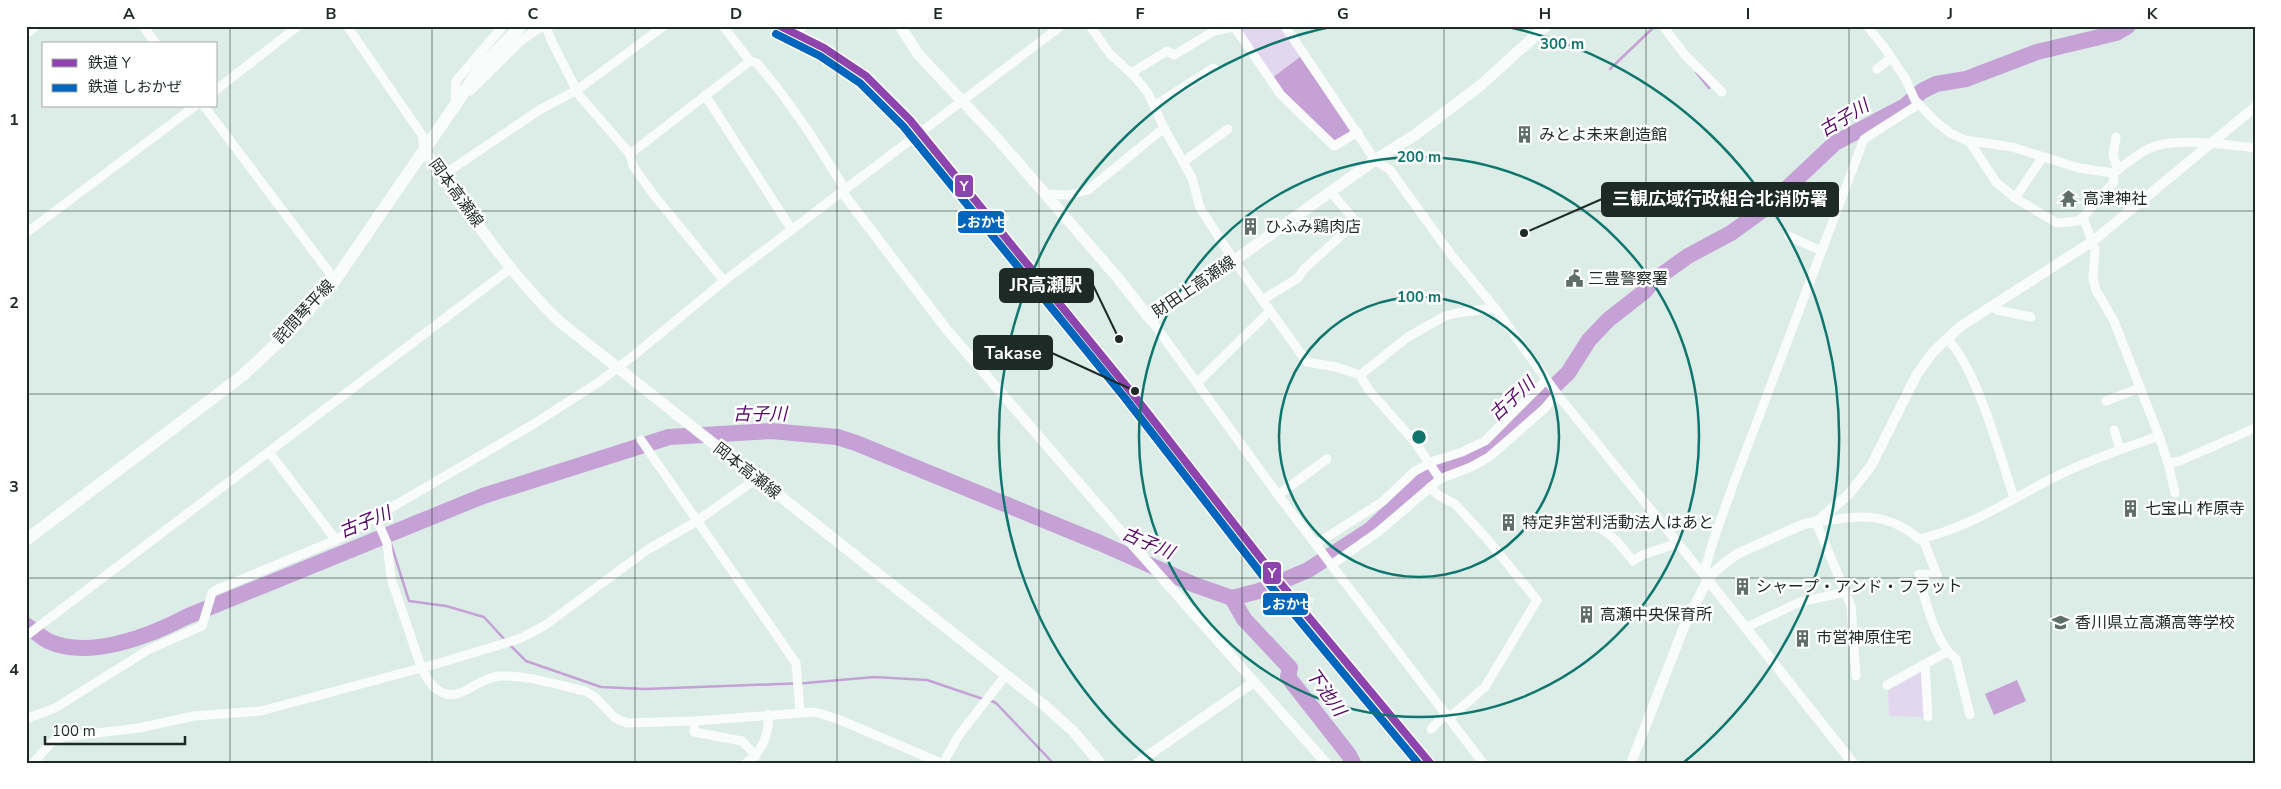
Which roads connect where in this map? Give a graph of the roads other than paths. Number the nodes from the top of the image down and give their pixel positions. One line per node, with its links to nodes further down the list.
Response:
1 (36, 26): 19 (street)
2 (143, 26): 20 (street)
3 (298, 26): 26 (street)
4 (347, 26): 44 (street)
5 (503, 26): 32 (street)
6 (521, 26): 32 (main road, 詫間琴平線)
7 (542, 26): 32 (street)
8 (546, 26): 27 (street)
9 (664, 26): 27 (street)
10 (723, 26): 22 (street)
11 (900, 26): 30 (main road, 財田上高瀬線)
12 (1061, 26): 30 (street)
13 (1090, 26): 25 (street)
14 (1285, 26): 39 (street)
15 (1546, 26): 47 (main road, 財田上高瀬線)
16 (1663, 26): 28 (street)
17 (1867, 26): 21 (street)
18 (1236, 27): 25 (street); 39 (street)
19 (26, 34)
20 (155, 42)
21 (1891, 58): 24 (street); 31 (street)
22 (750, 61): 29 (street); 51 (street)
23 (1213, 68): 33 (street)
24 (1877, 69)
25 (1131, 73): 33 (street)
26 (218, 88)
27 (577, 90): 45 (street); 50 (street)
28 (1722, 92)
29 (705, 96): 45 (street); 56 (street)
30 (963, 100): 51 (street); 53 (main road, 財田上高瀬線)
31 (1919, 104): 41 (street); 60 (street)
32 (455, 105): 44 (main road, 詫間琴平線)
33 (1154, 106): 37 (street)
34 (2255, 107): 42 (street)
35 (192, 108): 57 (street)
36 (206, 108): 63 (street)
37 (1164, 128): 48 (street); 53 (street)
38 (1228, 129): 48 (street)
39 (1358, 132): 47 (street)
40 (2116, 137): 49 (street)
41 (1969, 141): 46 (street); 54 (street)
42 (2212, 142): 43 (street); 49 (street); 59 (street)
43 (2255, 148)
44 (424, 150): 50 (main road, 岡本高瀬線); 63 (main road, 詫間琴平線)
45 (630, 154): 64 (street)
46 (2042, 158): 49 (street); 54 (street)
47 (1375, 160): 52 (main road, 財田上高瀬線); 67 (street)
48 (1183, 162): 61 (street)
49 (2116, 171): 55 (street)
50 (443, 175): 62 (main road, 岡本高瀬線)
51 (844, 191): 56 (street); 113 (street)
52 (1331, 192): 61 (main road, 財田上高瀬線); 65 (street)
53 (1045, 194): 70 (main road, 財田上高瀬線)
54 (2015, 198): 55 (street)
55 (2083, 216): 59 (street)
56 (792, 230): 64 (street)
57 (26, 233)
58 (1789, 236): 60 (street)
59 (2093, 241): 66 (street); 76 (street)
60 (1821, 251): 104 (street)
61 (1234, 260): 65 (street); 70 (main road, 財田上高瀬線)
62 (511, 268): 72 (main road, 岡本高瀬線); 84 (street)
63 (335, 280): 99 (main road, 詫間琴平線)
64 (724, 281): 72 (street)
65 (1262, 300): 68 (street)
66 (1993, 306): 69 (street); 71 (street)
67 (1495, 308): 73 (street); 74 (street)
68 (1270, 310): 73 (street); 75 (street)
69 (2031, 317)
70 (1151, 320): 75 (street)
71 (1947, 339): 93 (street); 96 (street)
72 (616, 369): 89 (main road, 岡本高瀬線); 95 (street)
73 (1360, 375): 86 (street)
74 (1546, 380): 77 (street); 86 (street)
75 (1197, 383): 92 (street)
76 (2140, 388): 78 (street); 81 (street)
77 (1557, 394): 88 (street); 101 (street)
78 (2106, 401)
79 (2255, 428): 87 (street)
80 (2114, 430): 83 (street)
81 (2159, 436): 83 (street); 87 (street)
82 (641, 440): 94 (street)
83 (2120, 449): 93 (street)
84 (269, 452): 100 (street); 107 (street)
85 (1327, 459): 92 (street)
86 (1429, 463): 88 (street); 102 (street)
87 (2168, 463): 91 (street)
88 (1438, 476): 90 (street)
89 (756, 479): 94 (street); 111 (main road, 岡本高瀬線)
90 (1430, 487): 103 (street); 118 (street)
91 (2175, 493)
92 (1278, 495): 102 (street)
93 (2014, 498): 98 (street)
94 (697, 521): 110 (street); 115 (street)
95 (378, 522): 100 (street); 110 (street)
96 (1816, 522): 98 (street); 104 (street); 105 (street)
97 (1593, 526): 101 (street)
98 (1923, 539): 108 (street)
99 (26, 540)
100 (336, 540): 120 (street)
101 (1678, 543): 104 (street)
102 (1316, 544): 103 (street)
103 (1331, 565): 118 (street)
104 (1708, 580): 106 (street); 132 (street)
105 (1846, 592): 106 (street); 112 (street)
106 (1747, 627): 125 (street)
107 (26, 636)
108 (1948, 652): 109 (street); 117 (street)
109 (1925, 665): 114 (street); 119 (street)
110 (421, 667): 121 (street); 126 (street)
111 (1006, 675): 124 (street); 128 (main road, 岡本高瀬線)
112 (1856, 676)
113 (1254, 682): 129 (street); 130 (street)
114 (1888, 686)
115 (800, 712): 116 (street); 124 (street)
116 (768, 714): 121 (street); 123 (street)
117 (1970, 715)
118 (1447, 716): 122 (street); 131 (street)
119 (1928, 717)
120 (26, 719)
121 (695, 721): 123 (street)
122 (1431, 729)
123 (756, 756): 127 (street)
124 (946, 762)
125 (1850, 762)
126 (33, 763)
127 (746, 763)
128 (1100, 763)
129 (1137, 763)
130 (1326, 763)
131 (1483, 763)
132 (1631, 763)

